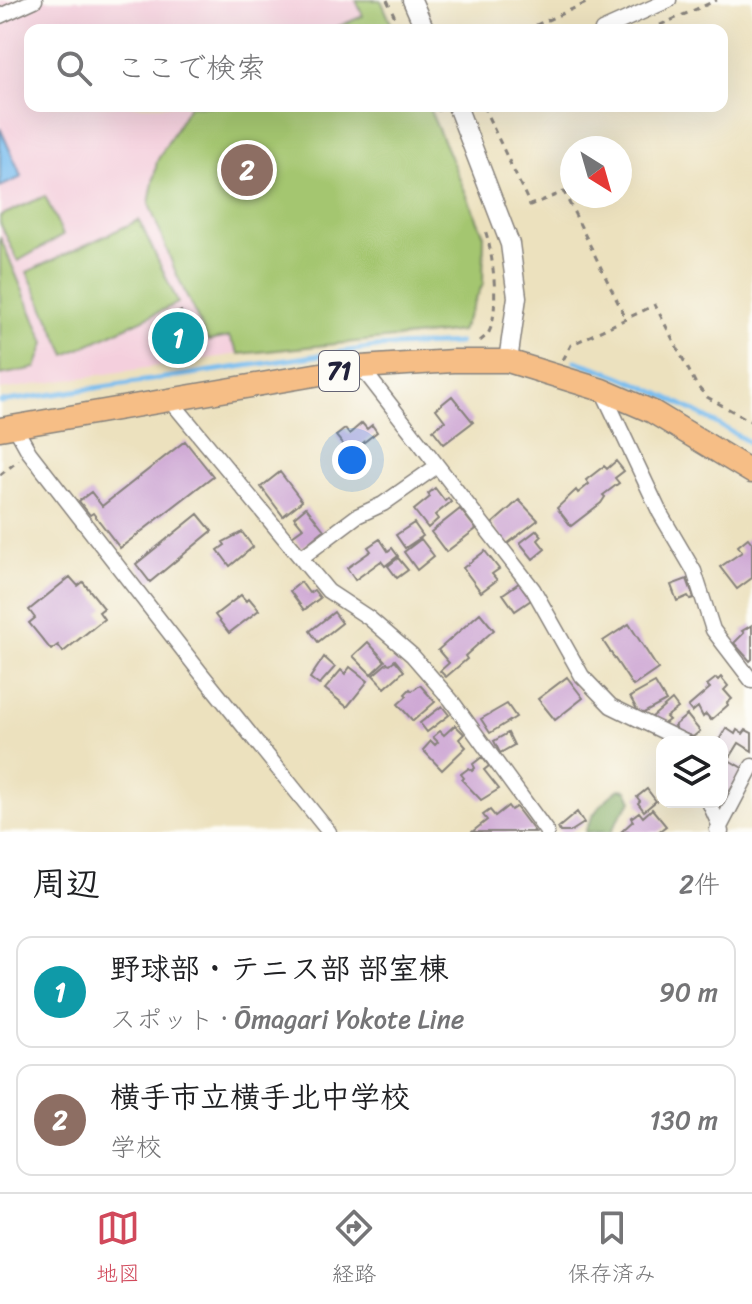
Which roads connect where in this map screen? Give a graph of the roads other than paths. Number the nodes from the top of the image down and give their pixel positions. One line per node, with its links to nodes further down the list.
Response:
1 (35, 0): 4 (street)
2 (412, 0): 5 (street)
3 (669, 0): 6 (street)
4 (0, 16)
5 (422, 24)
6 (615, 24)
7 (459, 112): 8 (street)
8 (508, 361): 9 (main road, 71); 10 (main road, 71)
9 (361, 367): 11 (main road, 71); 13 (street)
10 (602, 390): 14 (main road, 71); 16 (street)
11 (171, 401): 12 (main road, 71); 15 (street)
12 (8, 428): 21 (street)
13 (437, 466): 15 (street); 17 (street)
14 (752, 472)
15 (301, 558): 22 (street)
16 (752, 681)
17 (673, 736)
18 (752, 766): 20 (street)
19 (711, 808): 20 (street)
20 (719, 830)
21 (329, 832)
22 (547, 832)

